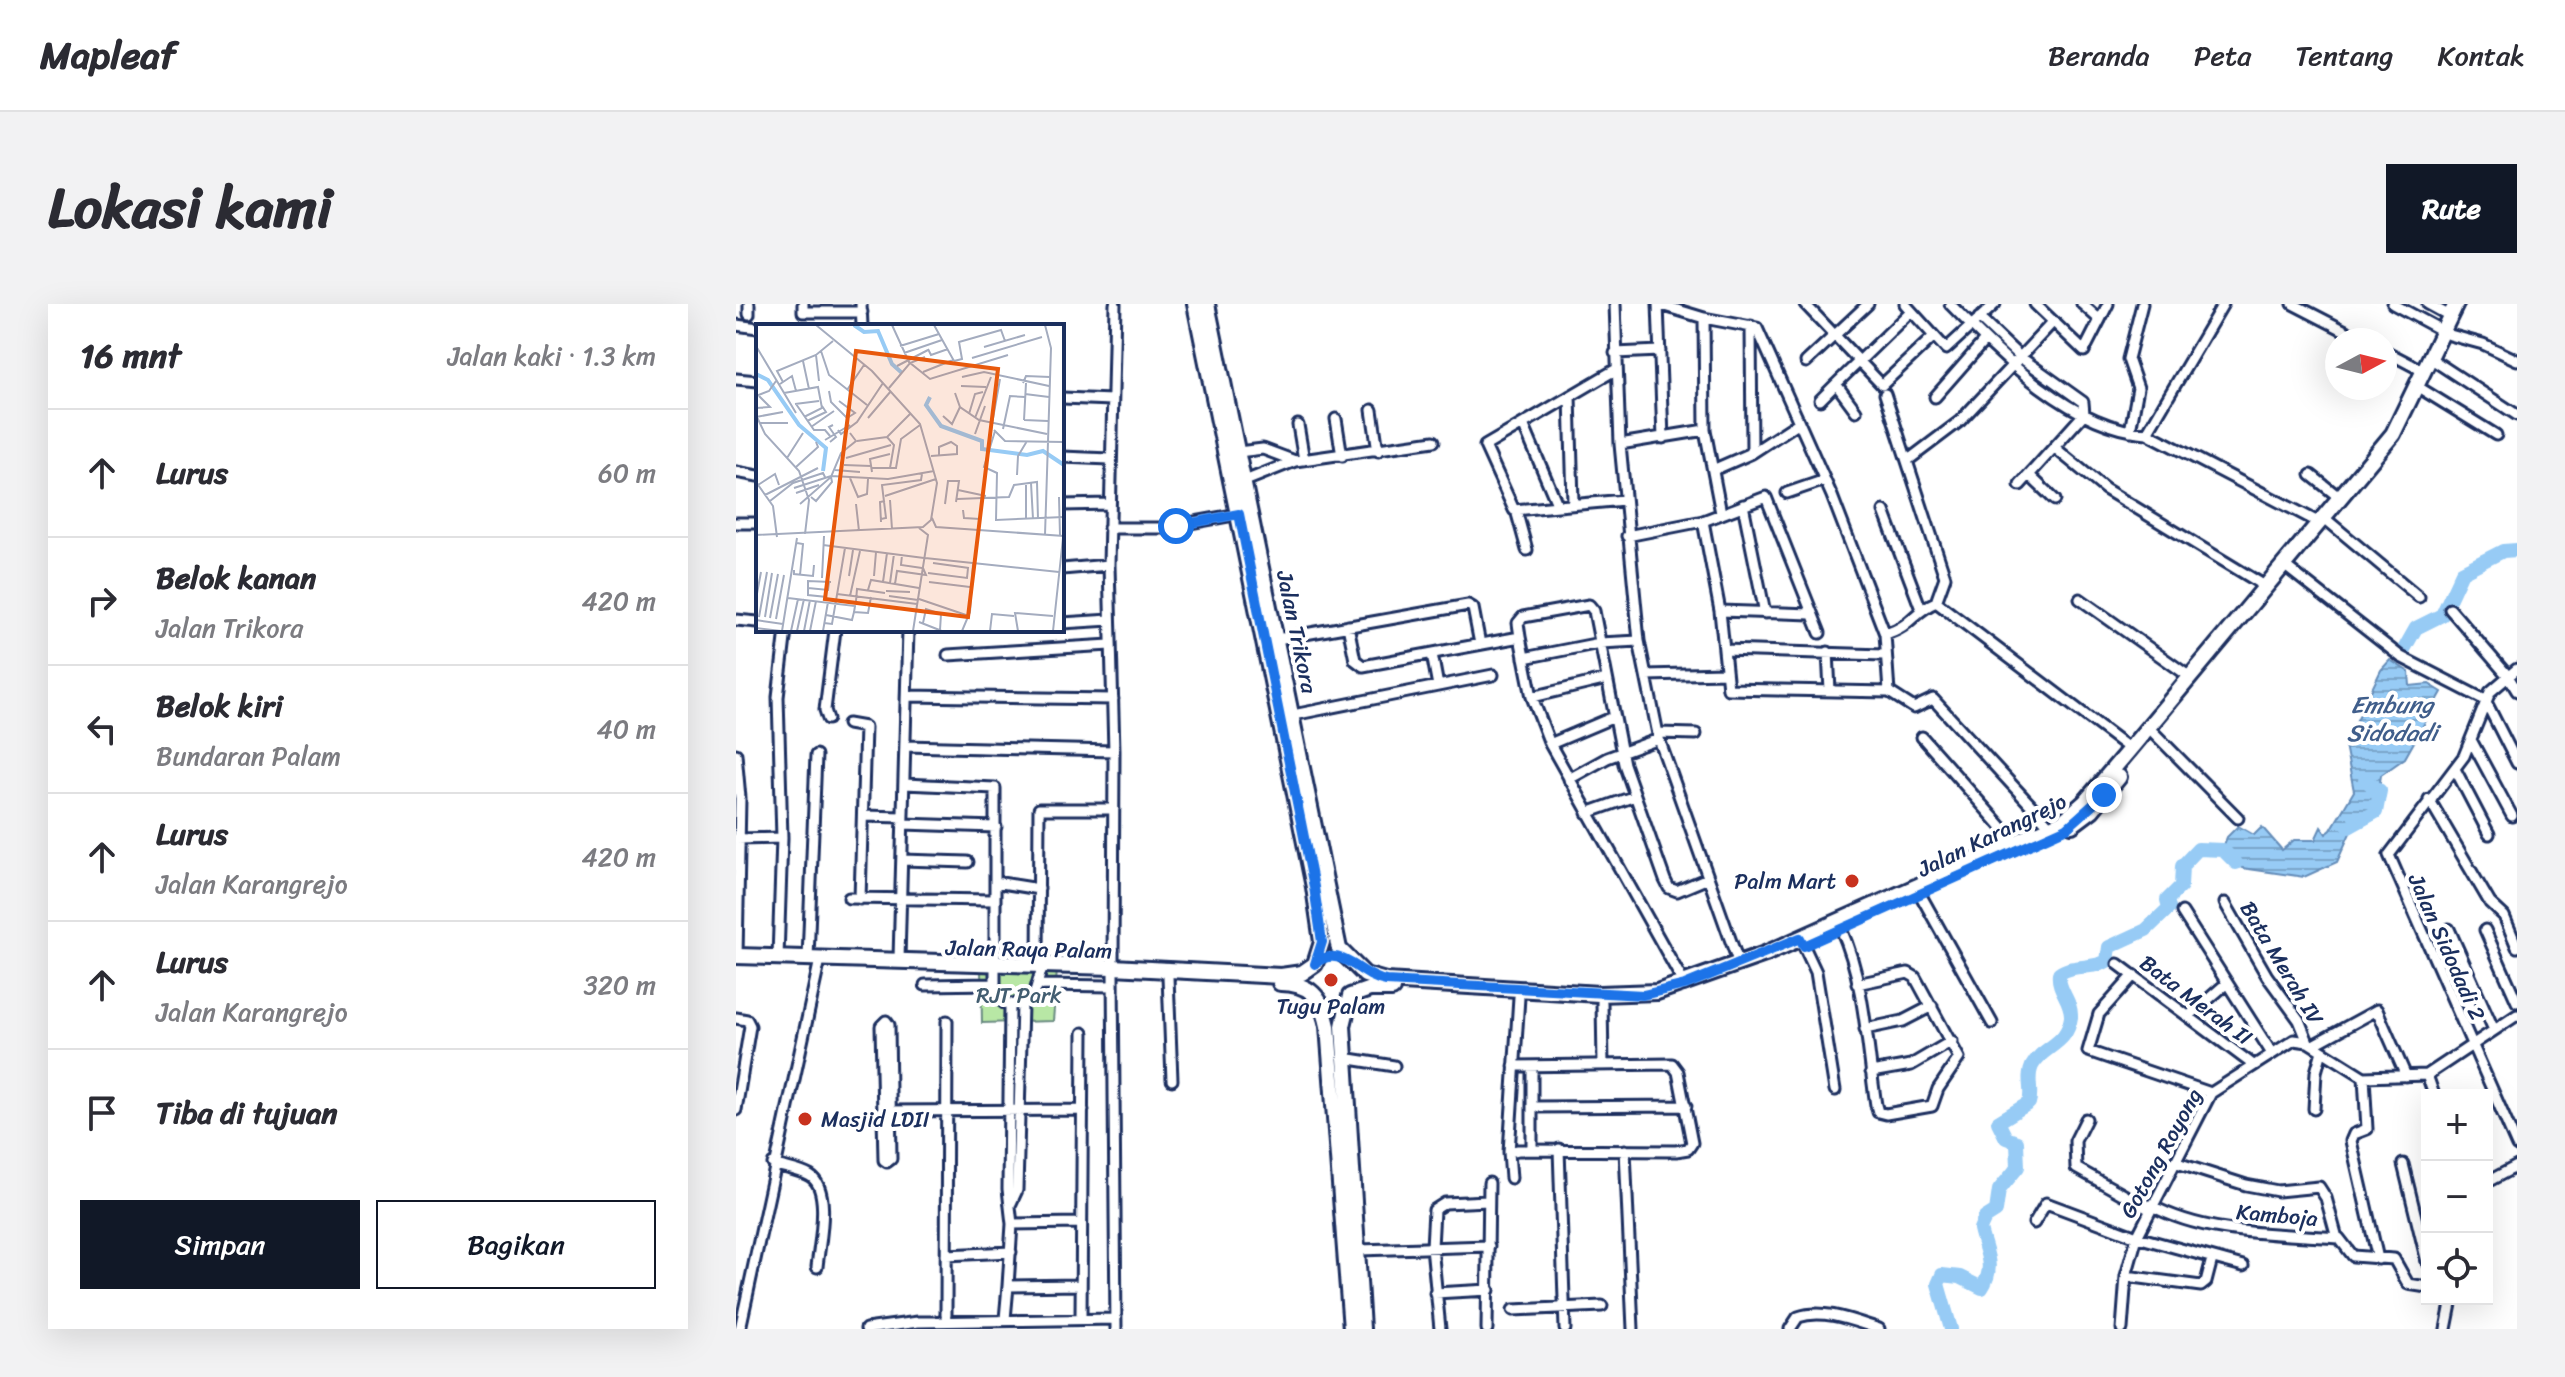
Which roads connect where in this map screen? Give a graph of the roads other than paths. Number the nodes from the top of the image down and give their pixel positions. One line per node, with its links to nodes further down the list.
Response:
1 (803, 304): 20 (street)
2 (1115, 304): 52 (street)
3 (1195, 304): 56 (main road, Jalan Trikora)
4 (1207, 304): 56 (main road, Jalan Trikora)
5 (1615, 304): 36 (street)
6 (1658, 304): 23 (street); 35 (street)
7 (1868, 304): 32 (street)
8 (1950, 304): 25 (street)
9 (1995, 304): 25 (street)
10 (2035, 304): 26 (street)
11 (2082, 304): 24 (street)
12 (2108, 304): 24 (street)
13 (2142, 304): 64 (street)
14 (2223, 304): 65 (street)
15 (2293, 304): 30 (street)
16 (2393, 304): 31 (street)
17 (2428, 304): 22 (street)
18 (2464, 304): 31 (main road, Jalan Karangrejo)
19 (1812, 306): 32 (street)
20 (862, 308)
21 (1908, 308): 33 (street); 39 (street)
22 (2453, 310): 31 (main road, Jalan Karangrejo)
23 (1704, 318): 28 (street); 63 (street)
24 (2100, 320): 26 (street)
25 (1975, 322): 33 (street); 34 (street); 41 (street)
26 (2052, 323): 41 (street)
27 (736, 325): 29 (street)
28 (1751, 326): 60 (street); 74 (street)
29 (756, 328)
30 (2340, 328)
31 (2446, 333): 38 (street); 42 (main road, Jalan Karangrejo)
32 (1836, 336): 39 (street); 40 (street)
33 (1933, 337): 39 (street)
34 (1985, 340): 41 (street); 50 (street)
35 (1660, 351): 36 (street); 68 (street)
36 (1615, 353): 43 (street)
37 (2397, 355): 42 (street)
38 (2517, 360)
39 (1860, 361): 46 (street)
40 (1806, 362)
41 (2016, 362): 57 (street); 79 (street)
42 (2431, 367): 47 (main road, Jalan Karangrejo); 58 (street); 89 (main road, Jalan Karangrejo)
43 (1615, 370): 49 (street); 70 (street)
44 (736, 379): 45 (street)
45 (756, 381)
46 (1836, 384): 53 (street); 55 (street)
47 (2423, 390): 66 (street); 102 (main road, Jalan Karangrejo)
48 (1885, 394): 79 (street)
49 (1570, 396): 61 (street); 92 (street)
50 (1935, 397)
51 (1064, 398): 52 (street)
52 (1112, 400): 77 (street)
53 (1820, 400)
54 (1372, 410): 72 (street)
55 (1856, 411)
56 (1224, 412): 67 (main road, Jalan Trikora)
57 (2084, 414): 64 (street); 71 (street)
58 (2517, 415)
59 (1336, 419): 75 (street)
60 (1798, 423): 74 (street); 85 (street)
61 (1523, 424): 94 (street); 97 (street)
62 (1298, 425): 78 (street)
63 (1705, 430): 68 (street); 80 (street)
64 (2130, 431): 65 (street)
65 (2147, 433): 102 (street)
66 (2496, 435)
67 (1229, 438): 73 (main road, Jalan Trikora); 100 (main road, Jalan Trikora)
68 (1663, 438): 70 (street)
69 (1434, 441): 72 (street)
70 (1620, 444): 90 (street)
71 (2055, 448): 82 (street); 109 (street)
72 (1378, 451): 75 (street)
73 (1238, 452): 78 (street); 86 (main road, Jalan Trikora)
74 (1752, 453): 80 (street)
75 (1342, 456): 78 (street)
76 (1064, 457): 77 (street)
77 (1110, 459): 93 (street)
78 (1300, 460): 86 (street)
79 (1907, 461): 112 (street)
80 (1713, 470): 99 (street)
81 (736, 472): 84 (street)
82 (2029, 475): 87 (street); 91 (street)
83 (2311, 475): 89 (street)
84 (756, 476)
85 (1825, 480): 88 (street); 127 (street)
86 (1245, 481): 129 (main road, Jalan Trikora)
87 (2020, 485)
88 (1787, 493)
89 (2340, 498): 102 (main road, Jalan Karangrejo)
90 (1624, 500): 92 (street); 104 (street)
91 (2055, 500)
92 (1573, 502): 94 (street)
93 (1109, 504): 95 (street); 103 (street)
94 (1557, 504): 97 (street)
95 (1064, 505)
96 (1743, 505): 99 (street); 116 (street); 117 (street)
97 (1516, 510): 105 (street)
98 (1884, 511): 113 (street)
99 (1721, 513): 101 (street)
100 (1239, 514): 103 (street); 213 (main road, Jalan Trikora)
101 (1703, 521): 104 (street); 115 (street)
102 (2323, 522): 108 (main road, Jalan Karangrejo); 109 (main road, Jalan Karangrejo); 110 (street)
103 (1109, 528): 106 (street)
104 (1627, 536): 130 (street)
105 (1527, 550)
106 (1109, 565): 107 (street); 119 (street)
107 (1064, 569)
108 (2289, 569): 153 (street); 154 (main road, Jalan Karangrejo)
109 (2265, 586): 144 (main road, Jalan Karangrejo)
110 (2419, 597)
111 (2080, 599): 144 (street)
112 (1936, 602): 113 (street); 166 (street)
113 (1921, 609): 127 (street)
114 (2450, 609): 141 (street)
115 (1720, 611): 116 (street); 134 (street)
116 (1765, 613): 117 (street)
117 (1811, 614): 126 (street)
118 (736, 620): 120 (street)
119 (1110, 620): 121 (street); 133 (street)
120 (756, 622)
121 (1064, 623)
122 (1348, 626): 129 (street); 132 (street); 136 (street)
123 (786, 632): 187 (street)
124 (835, 632): 157 (street)
125 (908, 632): 150 (street)
126 (1820, 633)
127 (1885, 634): 138 (street)
128 (1520, 637): 131 (street); 132 (street); 139 (street)
129 (1277, 639): 155 (main road, Jalan Trikora)
130 (1639, 641): 131 (street); 143 (street)
131 (1600, 643): 139 (street); 145 (street)
132 (1480, 644): 136 (street)
133 (1110, 645): 137 (street); 152 (street)
134 (1724, 650): 135 (street); 140 (street)
135 (1828, 652): 138 (street); 147 (street)
136 (1432, 654): 146 (street)
137 (948, 655)
138 (1884, 655): 149 (street)
139 (1524, 658): 151 (street)
140 (1724, 673): 143 (street); 147 (street)
141 (2513, 673): 148 (street); 153 (street, Jalan Sidodadi 2)
142 (1493, 675): 146 (street)
143 (1646, 675): 161 (street)
144 (2190, 677): 154 (main road, Jalan Karangrejo)
145 (1607, 679): 151 (street); 156 (street)
146 (1438, 686): 155 (street)
147 (1830, 691): 149 (street)
148 (2517, 691)
149 (1889, 692): 184 (street)
150 (907, 696): 152 (street); 165 (street)
151 (1532, 697): 164 (street)
152 (1113, 699): 167 (street)
153 (2485, 700): 163 (street, Jalan Sidodadi 2); 171 (street)
154 (2168, 711): 159 (main road, Jalan Karangrejo); 166 (main road, Jalan Karangrejo)
155 (1293, 715): 216 (main road, Jalan Trikora)
156 (1614, 717): 164 (street); 168 (street)
157 (828, 719)
158 (848, 724): 180 (street)
159 (2154, 733): 182 (street); 192 (main road, Jalan Karangrejo)
160 (1696, 734): 161 (street)
161 (1658, 736): 168 (street); 193 (street)
162 (1922, 737): 189 (street)
163 (2471, 740): 172 (street, Jalan Sidodadi 2); 181 (street)
164 (1550, 744): 173 (street)
165 (905, 746): 167 (street); 174 (street)
166 (2130, 749): 184 (main road, Jalan Karangrejo)
167 (1114, 751): 178 (street)
168 (1621, 753): 173 (street); 175 (street)
169 (736, 754): 176 (street)
170 (816, 755): 211 (street)
171 (2517, 763)
172 (2455, 769): 177 (street, Jalan Sidodadi 2); 186 (street)
173 (1569, 779): 179 (street)
174 (904, 784): 183 (street); 185 (street)
175 (1635, 796): 179 (street); 193 (street)
176 (738, 798): 188 (street)
177 (2429, 799): 207 (street); 243 (street, Jalan Sidodadi 2)
178 (1114, 809): 195 (street); 219 (street)
179 (1587, 813): 225 (street)
180 (863, 816): 183 (street); 198 (street)
181 (2512, 816)
182 (2238, 818)
183 (903, 820): 185 (street); 190 (street)
184 (2050, 826): 189 (main road, Jalan Karangrejo)
185 (996, 827): 194 (street)
186 (2489, 834)
187 (782, 838): 188 (street); 209 (street)
188 (738, 839): 208 (street)
189 (2015, 842): 192 (main road, Jalan Karangrejo)
190 (902, 860): 191 (street); 199 (street)
191 (968, 862)
192 (1970, 867): 196 (main road, Jalan Karangrejo); 206 (main road, Jalan Karangrejo)
193 (1708, 878): 214 (street)
194 (995, 882): 195 (street); 200 (street)
195 (1039, 889): 218 (street)
196 (1920, 894): 203 (main road, Jalan Karangrejo); 238 (street)
197 (849, 898): 198 (street)
198 (860, 899): 199 (street)
199 (901, 899): 200 (street); 210 (street)
200 (994, 900): 217 (street)
201 (2225, 903): 244 (street, Bata Merah IV)
202 (2182, 912): 222 (street)
203 (1841, 929): 206 (main road, Jalan Karangrejo); 223 (street)
204 (2449, 929): 240 (street)
205 (2485, 930): 230 (street)
206 (1802, 942): 214 (main road, Jalan Karangrejo); 229 (main road, Jalan Karangrejo); 259 (street)
207 (2517, 947)
208 (736, 956): 209 (main road, Jalan Raya Palam)
209 (778, 957): 211 (main road, Jalan Raya Palam)
210 (899, 959): 211 (main road, Jalan Raya Palam); 217 (main road, Jalan Raya Palam)
211 (814, 961): 212 (main road, Jalan Raya Palam); 217 (main road, Jalan Raya Palam); 277 (street)
212 (736, 962)
213 (1315, 964): 216 (main road); 219 (main road, Jalan Raya Palam); 226 (main road)
214 (1739, 964): 225 (main road, Jalan Karangrejo)
215 (2118, 964): 220 (street, Bata Merah II)
216 (1353, 965): 225 (main road, Jalan Karangrejo); 227 (main road)
217 (993, 973): 218 (main road, Jalan Raya Palam); 224 (street); 231 (street)
218 (1039, 973): 219 (main road, Jalan Raya Palam); 232 (street)
219 (1113, 975): 221 (main road, Jalan Raya Palam); 314 (street)
220 (2134, 975): 235 (street, Bata Merah II); 260 (street)
221 (1168, 977): 226 (main road, Jalan Raya Palam); 257 (street)
222 (2227, 983): 235 (street); 245 (street)
223 (1857, 984): 233 (street); 239 (street)
224 (925, 985)
225 (1685, 985)
226 (1317, 996): 227 (main road); 317 (main road)
227 (1350, 996): 228 (main road, Jalan Karangrejo); 246 (main road)
228 (1519, 997): 229 (main road, Jalan Karangrejo); 251 (street)
229 (1602, 1002): 249 (street)
230 (2517, 1002)
231 (1010, 1005): 232 (street); 269 (street)
232 (1022, 1005): 267 (street)
233 (1932, 1006): 239 (street); 242 (street)
234 (2517, 1015): 240 (street)
235 (2189, 1016): 248 (street, Bata Merah II)
236 (736, 1018): 247 (street)
237 (947, 1021): 268 (street)
238 (1992, 1023)
239 (1865, 1029): 253 (street)
240 (2494, 1030): 243 (street)
241 (1083, 1033): 265 (street)
242 (1952, 1041): 253 (street); 253 (street)
243 (2470, 1044): 254 (street); 271 (street)
244 (2314, 1046): 245 (street, Gotong Royong); 255 (street, Gotong Royong); 256 (street); 264 (street)
245 (2271, 1052): 248 (street, Gotong Royong)
246 (1344, 1058): 250 (street); 294 (main road)
247 (740, 1064): 263 (street)
248 (2252, 1064): 260 (street, Gotong Royong)
249 (1603, 1065): 252 (street); 261 (street)
250 (1394, 1066)
251 (1514, 1066): 252 (street); 275 (street)
252 (1532, 1068): 262 (street)
253 (1871, 1072)
254 (2427, 1075): 255 (street); 258 (street)
255 (2406, 1076): 256 (street)
256 (2364, 1077): 298 (street)
257 (1172, 1080)
258 (2432, 1089)
259 (1835, 1090)
260 (2211, 1093): 276 (street, Gotong Royong)
261 (1686, 1106): 262 (street); 274 (street)
262 (1532, 1107): 272 (street)
263 (736, 1108)
264 (2314, 1109)
265 (1083, 1110): 267 (street); 287 (street)
266 (887, 1111): 266 (street); 268 (street)
267 (1021, 1111): 269 (street); 284 (street)
268 (946, 1112): 269 (street); 296 (street)
269 (1008, 1112): 284 (street)
270 (2086, 1119): 285 (street, Kamboja)
271 (2517, 1146)
272 (1532, 1148): 273 (street); 275 (street)
273 (1559, 1149): 274 (street); 309 (street)
274 (1625, 1150): 322 (street)
275 (1509, 1152): 280 (street)
276 (2174, 1162): 285 (street, Gotong Royong); 291 (street)
277 (773, 1164): 300 (street); 315 (street)
278 (2403, 1164): 286 (street)
279 (2517, 1166): 281 (street)
280 (1511, 1178)
281 (2493, 1179)
282 (1489, 1183): 283 (street)
283 (1488, 1201): 292 (street); 293 (street)
284 (1011, 1203): 289 (street)
285 (2149, 1207): 290 (street, Gotong Royong); 291 (street, Kamboja)
286 (2421, 1209)
287 (1081, 1223): 289 (street); 302 (street)
288 (2034, 1223): 290 (street)
289 (1012, 1224): 295 (street)
290 (2137, 1237): 297 (street); 301 (street, Gotong Royong)
291 (2337, 1238): 298 (street, Kamboja)
292 (1489, 1246): 293 (street); 305 (street)
293 (1432, 1247): 294 (street); 306 (street)
294 (1359, 1250): 318 (main road)
295 (1011, 1252): 296 (street); 303 (street)
296 (946, 1255): 311 (street)
297 (2212, 1259): 299 (street); 301 (street)
298 (2378, 1259): 304 (street, Kamboja)
299 (2243, 1266)
300 (817, 1267)
301 (2126, 1276): 325 (street, Gotong Royong)
302 (1081, 1285): 303 (street); 312 (street)
303 (1008, 1286): 313 (street)
304 (2421, 1286)
305 (1489, 1290): 306 (street); 320 (street)
306 (1435, 1293): 319 (street)
307 (2451, 1305): 326 (street)
308 (1602, 1306): 309 (street)
309 (1565, 1307): 310 (street); 321 (street)
310 (1513, 1310)
311 (946, 1315)
312 (1081, 1318): 313 (street); 314 (street)
313 (1005, 1319): 316 (street)
314 (1116, 1324)
315 (740, 1329)
316 (866, 1329)
317 (1351, 1329)
318 (1362, 1329)
319 (1440, 1329)
320 (1487, 1329)
321 (1565, 1329)
322 (1633, 1329)
323 (1790, 1329): 324 (street)
324 (1879, 1329)
325 (2122, 1329)
326 (2446, 1329)

